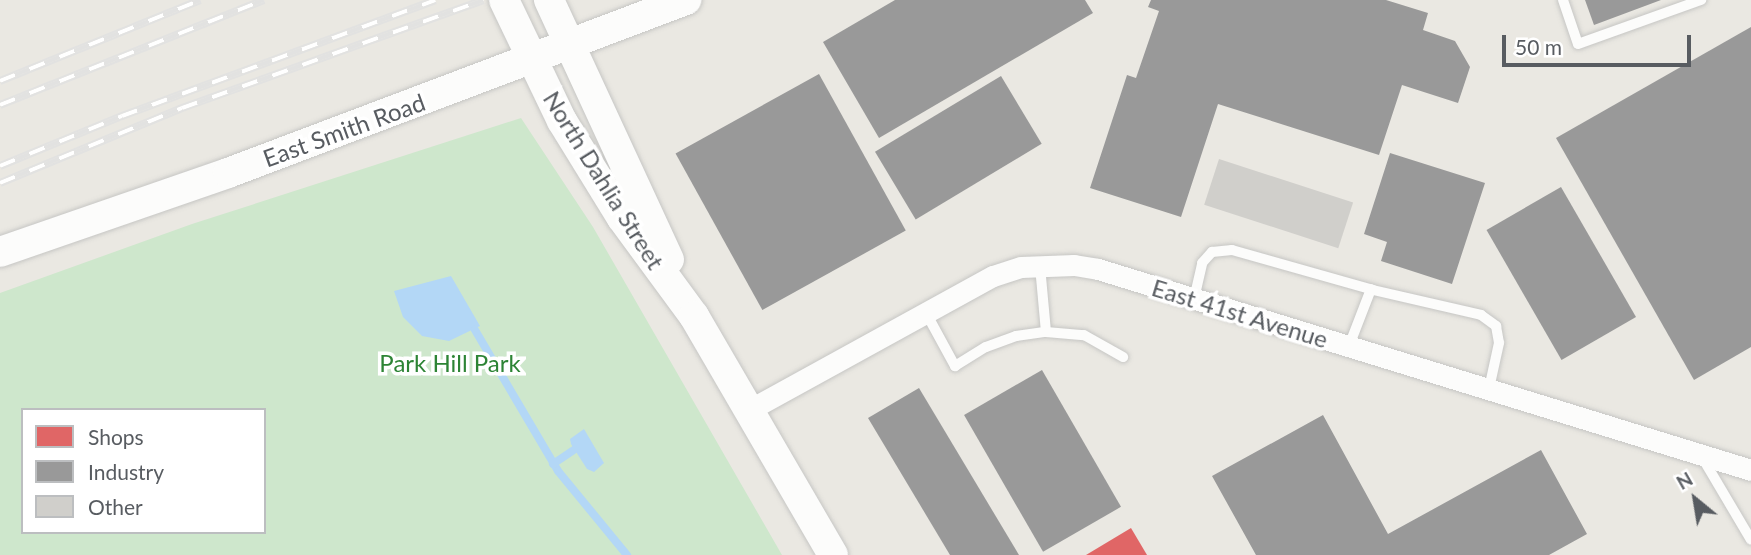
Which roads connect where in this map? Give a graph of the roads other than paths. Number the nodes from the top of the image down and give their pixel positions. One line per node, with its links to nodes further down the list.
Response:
1 (505, 0): 7 (street, North Dahlia Street)
2 (550, 0): 6 (street, North Dahlia Street)
3 (686, 0): 6 (street, East Smith Road)
4 (1563, 0): 5 (lane)
5 (1701, 0)
6 (571, 45): 7 (street, East Smith Road); 13 (street, North Dahlia Street)
7 (532, 60): 8 (street, East Smith Road); 13 (street, North Dahlia Street)
8 (0, 252)
9 (1040, 265): 11 (street, East 41st Avenue); 12 (street, East 41st Avenue); 14 (lane)
10 (1371, 289): 11 (lane); 15 (lane); 17 (lane)
11 (1194, 299): 15 (street, East 41st Avenue)
12 (925, 311): 14 (lane); 18 (street, East 41st Avenue)
13 (694, 316): 18 (street, North Dahlia Street)
14 (1046, 332): 16 (lane)
15 (1349, 346): 17 (street, East 41st Avenue)
16 (1124, 357)
17 (1489, 389): 19 (street, East 41st Avenue)
18 (749, 410): 22 (street, North Dahlia Street)
19 (1701, 454): 20 (street, East 41st Avenue); 21 (lane)
20 (1751, 470)
21 (1751, 540)
22 (834, 555)

